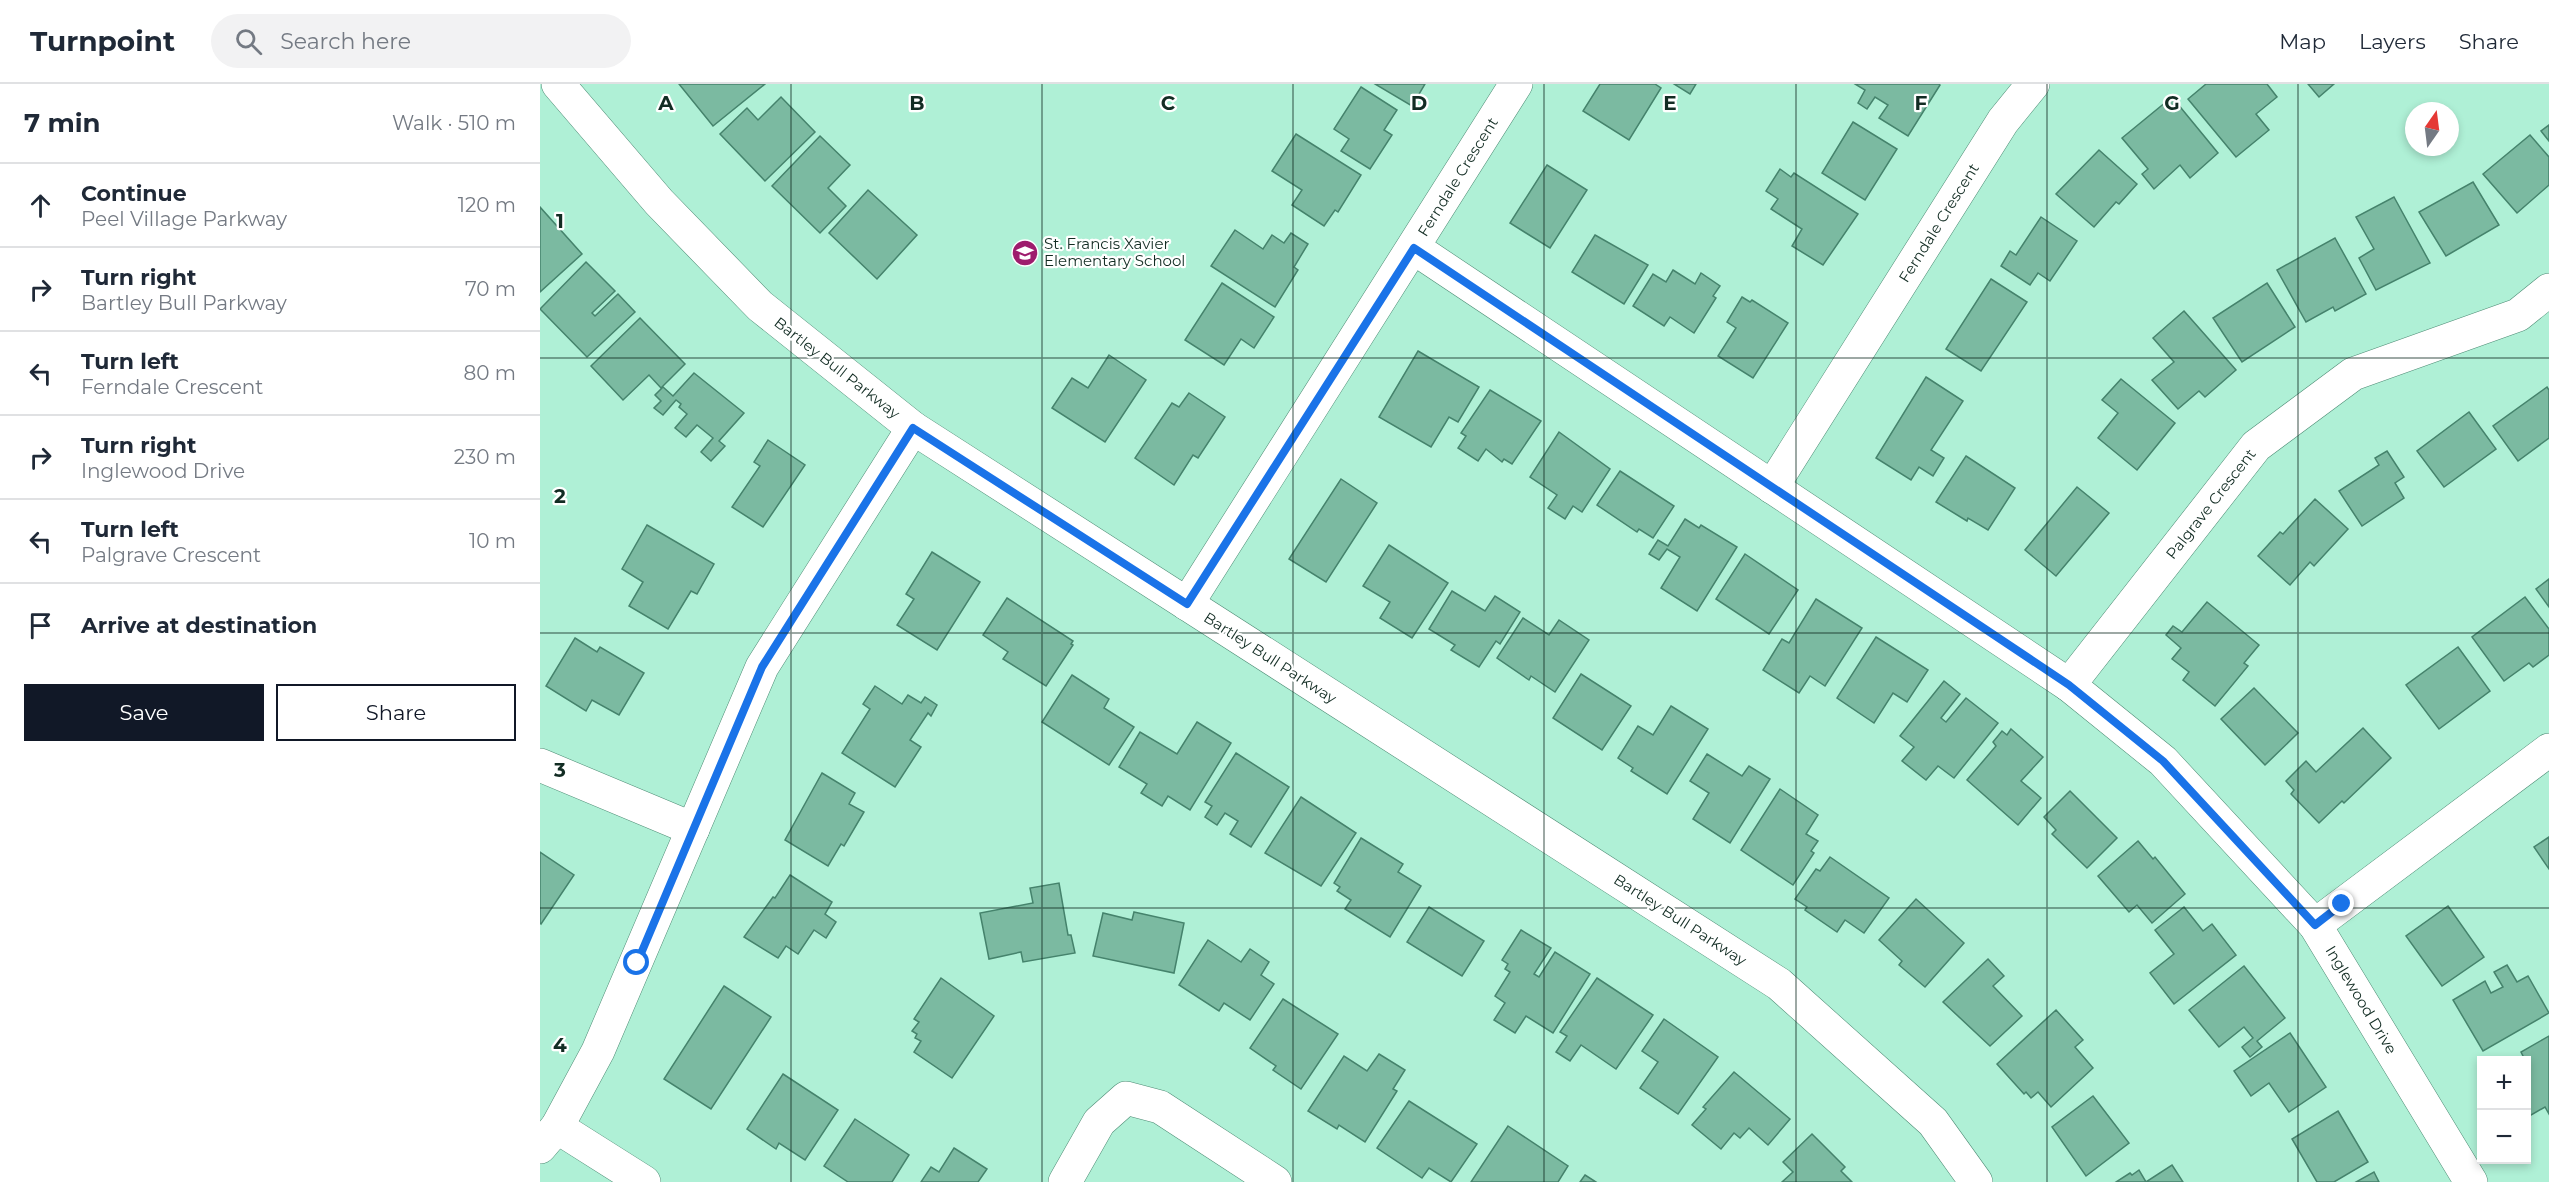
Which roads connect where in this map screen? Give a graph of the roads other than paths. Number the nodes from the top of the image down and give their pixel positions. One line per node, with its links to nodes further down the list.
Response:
1 (558, 84): 6 (street, Bartley Bull Parkway)
2 (1516, 84): 4 (street, Ferndale Crescent)
3 (2033, 84): 7 (street, Ferndale Crescent)
4 (1414, 248): 7 (street, Inglewood Drive); 8 (street, Ferndale Crescent)
5 (2549, 290): 9 (street, Palgrave Crescent)
6 (913, 428): 8 (street, Bartley Bull Parkway); 12 (street)
7 (1772, 488): 9 (street, Inglewood Drive)
8 (1187, 604): 18 (street, Bartley Bull Parkway)
9 (2069, 685): 13 (street, Inglewood Drive)
10 (2549, 750): 13 (street)
11 (540, 765): 12 (street)
12 (693, 829): 14 (street)
13 (2315, 925): 19 (street, Inglewood Drive)
14 (548, 1137): 15 (street)
15 (644, 1182)
16 (1065, 1182): 17 (street)
17 (1275, 1182)
18 (1976, 1182)
19 (2471, 1182)

